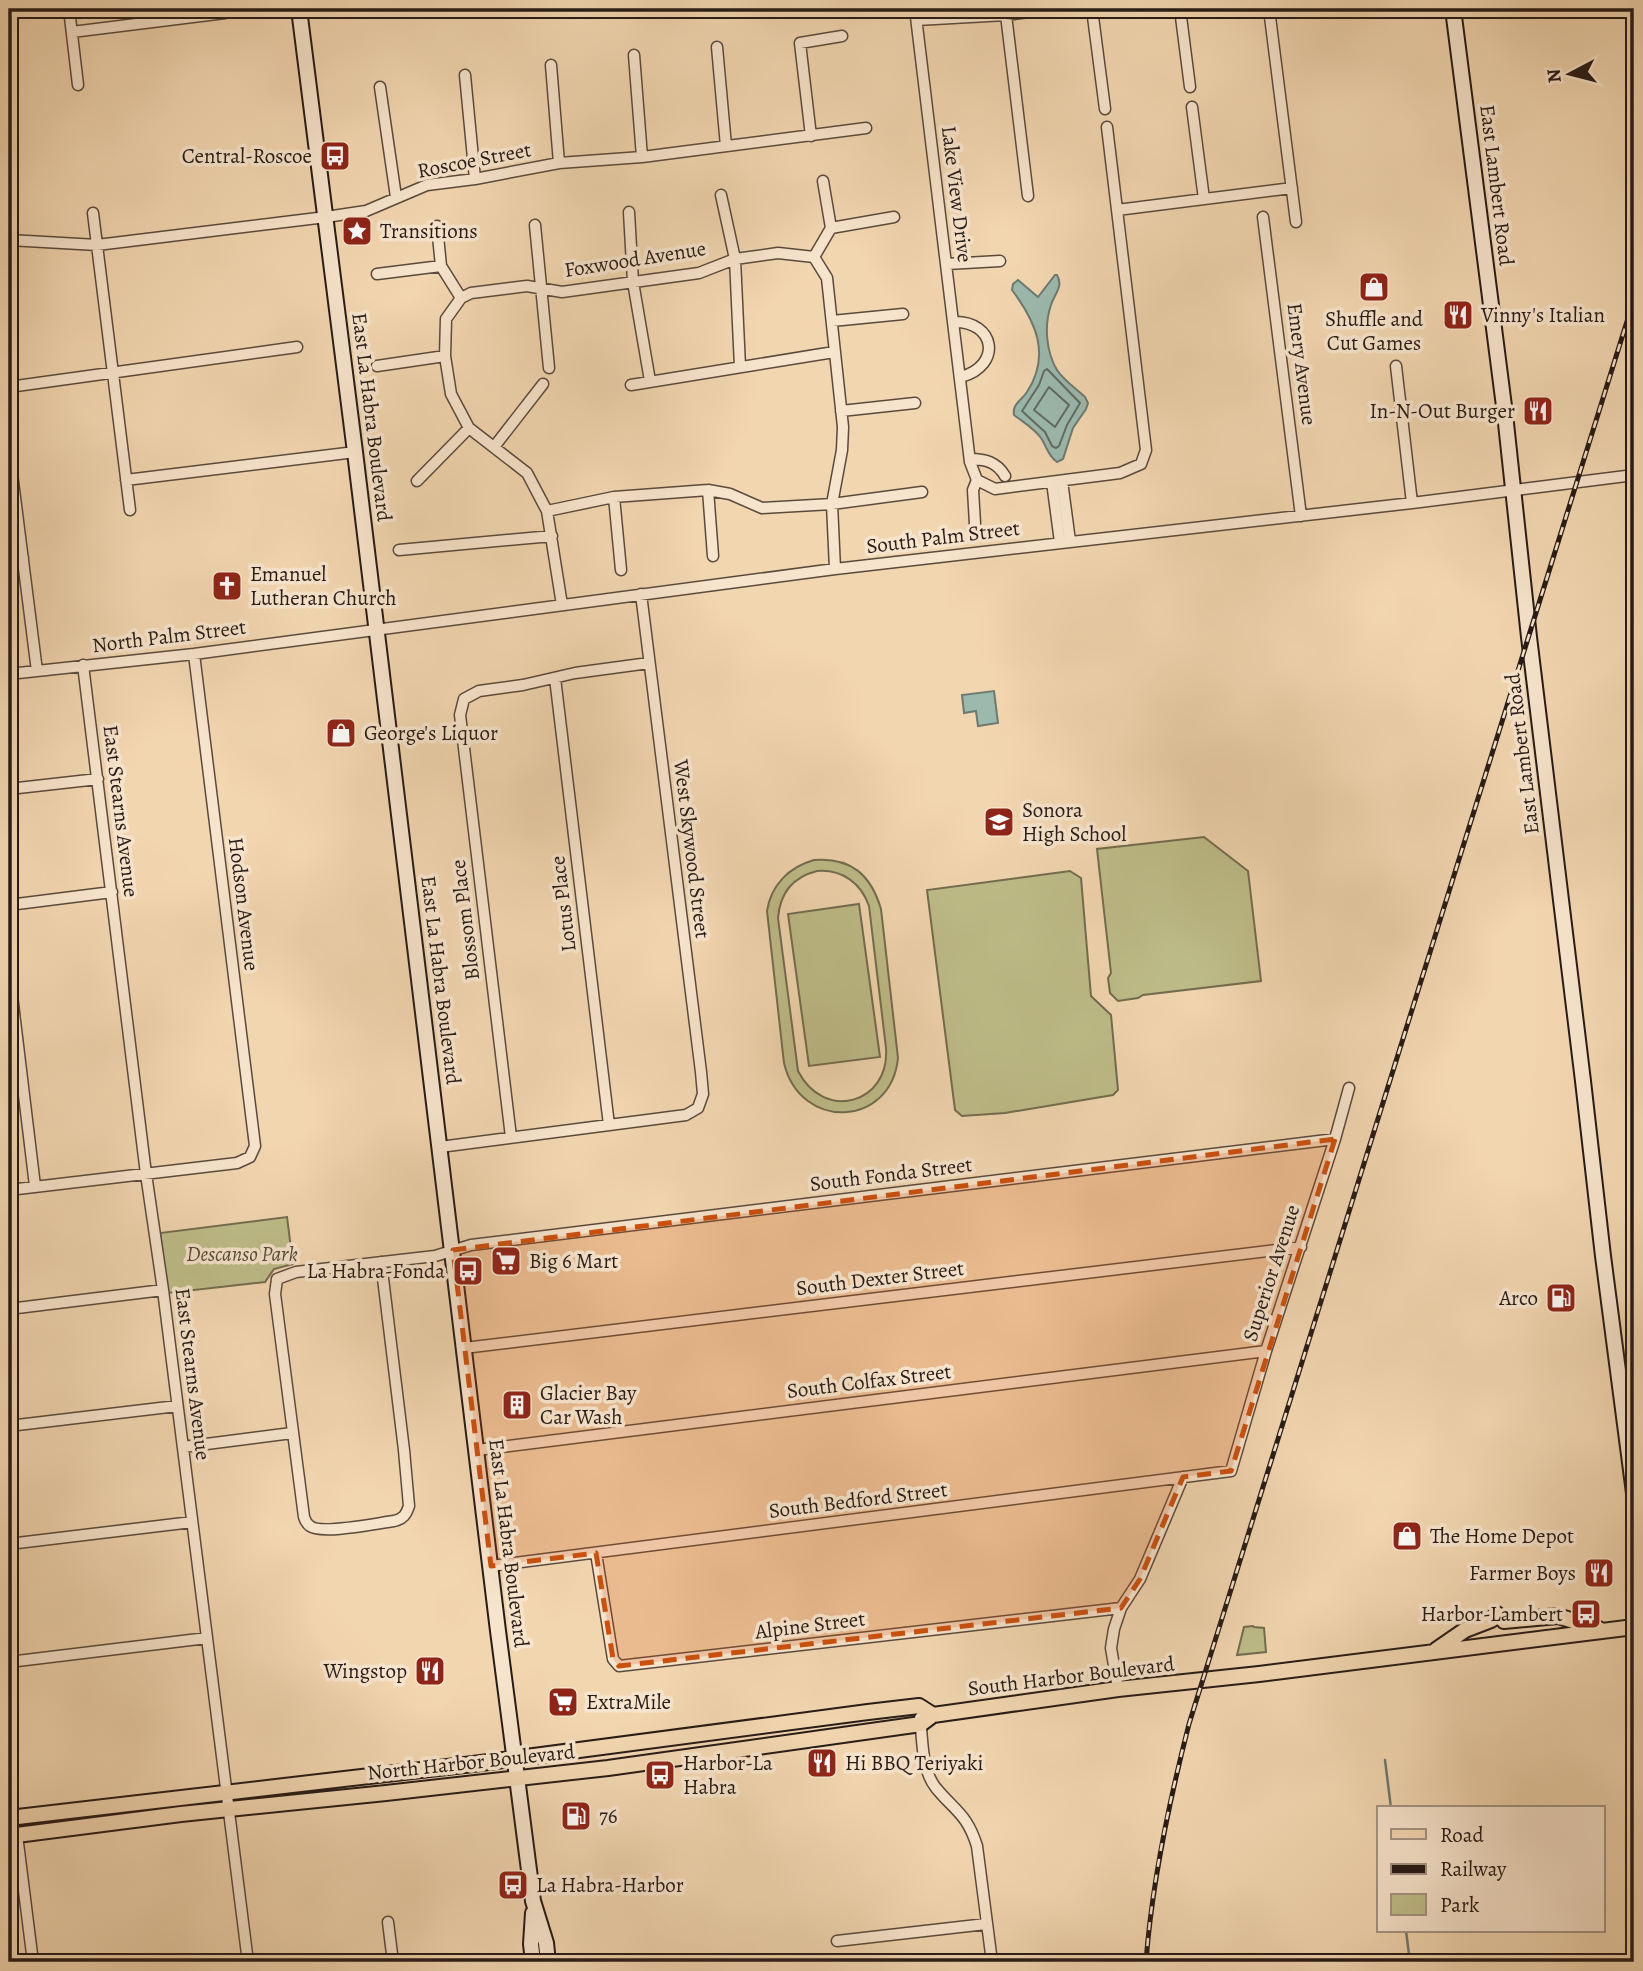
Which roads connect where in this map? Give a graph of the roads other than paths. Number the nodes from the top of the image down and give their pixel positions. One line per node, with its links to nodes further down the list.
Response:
1 (69, 9): 12 (street)
2 (299, 9): 39 (main road, East La Habra Boulevard)
3 (915, 9): 11 (street, Lake View Drive)
4 (1052, 9): 10 (street)
5 (1092, 9): 22 (street)
6 (1180, 9): 20 (street)
7 (1269, 9): 31 (street)
8 (1453, 9): 87 (main road, East Lambert Road)
9 (225, 11): 12 (street)
10 (1006, 15): 11 (street); 33 (street)
11 (917, 20): 51 (street, Lake View Drive)
12 (72, 32): 18 (street)
13 (842, 36): 25 (street)
14 (717, 47): 26 (street)
15 (634, 55): 27 (street)
16 (551, 65): 28 (street)
17 (465, 75): 29 (street)
18 (78, 85)
19 (380, 87): 34 (street)
20 (1191, 87)
21 (1192, 107): 35 (street)
22 (1105, 109)
23 (1107, 127): 36 (street)
24 (866, 128): 25 (street, Roscoe Street)
25 (811, 136): 26 (street, Roscoe Street)
26 (726, 146): 27 (street, Roscoe Street)
27 (642, 156): 28 (street, Roscoe Street)
28 (559, 163): 29 (street, Roscoe Street)
29 (475, 179): 34 (street, Roscoe Street)
30 (823, 181): 45 (street)
31 (1292, 188): 35 (street); 42 (street)
32 (721, 195): 49 (street)
33 (1028, 196)
34 (396, 197): 39 (street, Roscoe Street)
35 (1204, 199): 36 (street)
36 (1117, 210): 85 (street)
37 (629, 212): 54 (street)
38 (93, 213): 47 (street)
39 (326, 217): 47 (street, Roscoe Street); 78 (main road, East La Habra Boulevard)
40 (894, 217): 45 (street)
41 (1263, 217): 94 (street, Emery Avenue)
42 (1296, 222)
43 (535, 225): 55 (street)
44 (438, 226): 52 (street)
45 (831, 228): 48 (street)
46 (9, 240): 47 (street, Roscoe Street)
47 (97, 245): 67 (street)
48 (814, 257): 49 (street, Foxwood Avenue); 58 (street)
49 (735, 259): 54 (street, Foxwood Avenue); 65 (street)
50 (1000, 261): 51 (street)
51 (947, 264): 59 (street, Lake View Drive)
52 (441, 266): 53 (street); 56 (street)
53 (377, 274)
54 (633, 282): 55 (street, Foxwood Avenue); 69 (street)
55 (540, 288): 56 (street, Foxwood Avenue); 66 (street)
56 (461, 298): 62 (street)
57 (902, 314): 58 (street)
58 (832, 321): 61 (street)
59 (954, 322): 68 (street, Lake View Drive); 68 (street)
60 (297, 347): 67 (street)
61 (834, 352): 65 (street); 74 (street)
62 (445, 356): 63 (street); 75 (street)
63 (377, 366)
64 (1396, 366): 90 (street)
65 (740, 367): 69 (street)
66 (549, 369)
67 (113, 373): 72 (street); 82 (street)
68 (961, 380): 79 (street, Lake View Drive)
69 (650, 381): 71 (street)
70 (543, 384): 76 (street)
71 (631, 384)
72 (9, 387)
73 (915, 402): 74 (street)
74 (841, 411): 91 (street)
75 (469, 428): 76 (street); 84 (street)
76 (494, 447): 93 (street)
77 (9, 450): 100 (street)
78 (355, 452): 82 (street); 106 (main road, East La Habra Boulevard)
79 (970, 459): 81 (street); 83 (street, Lake View Drive)
80 (1634, 475): 87 (street)
81 (1005, 476)
82 (126, 480): 92 (street)
83 (977, 480): 85 (street); 95 (street)
84 (417, 481)
85 (1057, 481): 97 (street)
86 (708, 490): 89 (street); 91 (street); 99 (street)
87 (1514, 490): 90 (street, South Palm Street); 140 (main road, East Lambert Road)
88 (922, 492): 91 (street)
89 (614, 498): 93 (street); 103 (street)
90 (1412, 503): 94 (street, South Palm Street)
91 (832, 504): 102 (street)
92 (130, 510)
93 (547, 511): 96 (street)
94 (1301, 516): 97 (street, South Palm Street)
95 (975, 524)
96 (552, 537): 98 (street); 105 (street)
97 (1065, 542): 102 (street, South Palm Street)
98 (400, 550)
99 (713, 555)
100 (23, 558): 101 (street); 110 (street)
101 (9, 560)
102 (835, 569): 104 (street, South Palm Street)
103 (621, 570)
104 (641, 594): 105 (street, South Palm Street); 108 (street, West Skywood Street)
105 (562, 605): 106 (street, South Palm Street)
106 (376, 630): 107 (street, North Palm Street); 122 (main road, East La Habra Boulevard)
107 (194, 654): 109 (street, North Palm Street); 123 (street, Hodson Avenue)
108 (649, 663): 112 (street); 119 (street, West Skywood Street)
109 (83, 665): 110 (street, North Palm Street); 113 (street, East Stearns Avenue)
110 (37, 671): 111 (street, North Palm Street)
111 (9, 674)
112 (555, 678): 119 (street, Lotus Place); 120 (street, Blossom Place)
113 (98, 779): 114 (street); 115 (street, East Stearns Avenue)
114 (9, 789)
115 (112, 892): 116 (street); 123 (street, East Stearns Avenue)
116 (9, 905)
117 (9, 971): 124 (street)
118 (1349, 1088): 121 (street, Superior Avenue)
119 (609, 1125): 120 (street)
120 (511, 1137): 122 (street)
121 (1335, 1139): 126 (street, Superior Avenue); 127 (street, South Fonda Street)
122 (440, 1147): 127 (main road, East La Habra Boulevard)
123 (146, 1174): 124 (street); 129 (street, East Stearns Avenue)
124 (35, 1186): 125 (street)
125 (9, 1190)
126 (1301, 1247): 131 (street, South Dexter Street); 132 (street, Superior Avenue)
127 (453, 1250): 128 (street, South Fonda Street); 131 (main road, East La Habra Boulevard)
128 (381, 1262): 135 (street, South Fonda Street); 135 (street)
129 (163, 1290): 130 (street); 133 (street, East Stearns Avenue)
130 (9, 1309)
131 (464, 1348): 137 (main road, East La Habra Boulevard)
132 (1266, 1351): 137 (street, South Colfax Street); 138 (street, Superior Avenue)
133 (177, 1406): 134 (street); 136 (street, East Stearns Avenue)
134 (9, 1426)
135 (292, 1433): 136 (street)
136 (183, 1447): 141 (street, East Stearns Avenue)
137 (477, 1450): 144 (main road, East La Habra Boulevard)
138 (1231, 1471): 139 (street, South Bedford Street)
139 (1183, 1476): 143 (street, South Bedford Street); 145 (street)
140 (1634, 1493)
141 (192, 1522): 142 (street); 148 (street, East Stearns Avenue)
142 (9, 1544)
143 (596, 1553): 144 (street, South Bedford Street); 145 (street, Alpine Street)
144 (491, 1566): 155 (main road, East La Habra Boulevard)
145 (1121, 1608): 151 (street)
146 (1634, 1627): 147 (main road, South Harbor Boulevard)
147 (1604, 1630): 149 (main road, South Harbor Boulevard); 149 (main road)
148 (207, 1638): 150 (street); 157 (street, East Stearns Avenue)
149 (1434, 1652): 151 (main road, South Harbor Boulevard)
150 (9, 1662)
151 (1118, 1689): 153 (main road, South Harbor Boulevard)
152 (919, 1706): 153 (main road); 154 (street); 155 (main road)
153 (933, 1714): 154 (main road)
154 (921, 1724): 156 (main road, North Harbor Boulevard); 163 (street)
155 (515, 1758): 156 (main road, East La Habra Boulevard); 157 (main road, North Harbor Boulevard)
156 (518, 1779): 158 (main road, North Harbor Boulevard); 161 (main road, East La Habra Boulevard)
157 (227, 1793): 158 (street, East Stearns Avenue); 159 (main road, North Harbor Boulevard)
158 (229, 1808): 160 (main road, North Harbor Boulevard); 166 (street, East Stearns Avenue)
159 (9, 1818)
160 (13, 1835): 165 (street)
161 (533, 1901): 168 (main road, East La Habra Boulevard); 169 (main road, East La Habra Boulevard)
162 (388, 1922): 167 (street)
163 (986, 1924): 164 (street); 170 (street)
164 (837, 1941)
165 (33, 1962)
166 (248, 1962)
167 (393, 1962)
168 (533, 1962)
169 (548, 1962)
170 (992, 1962)

